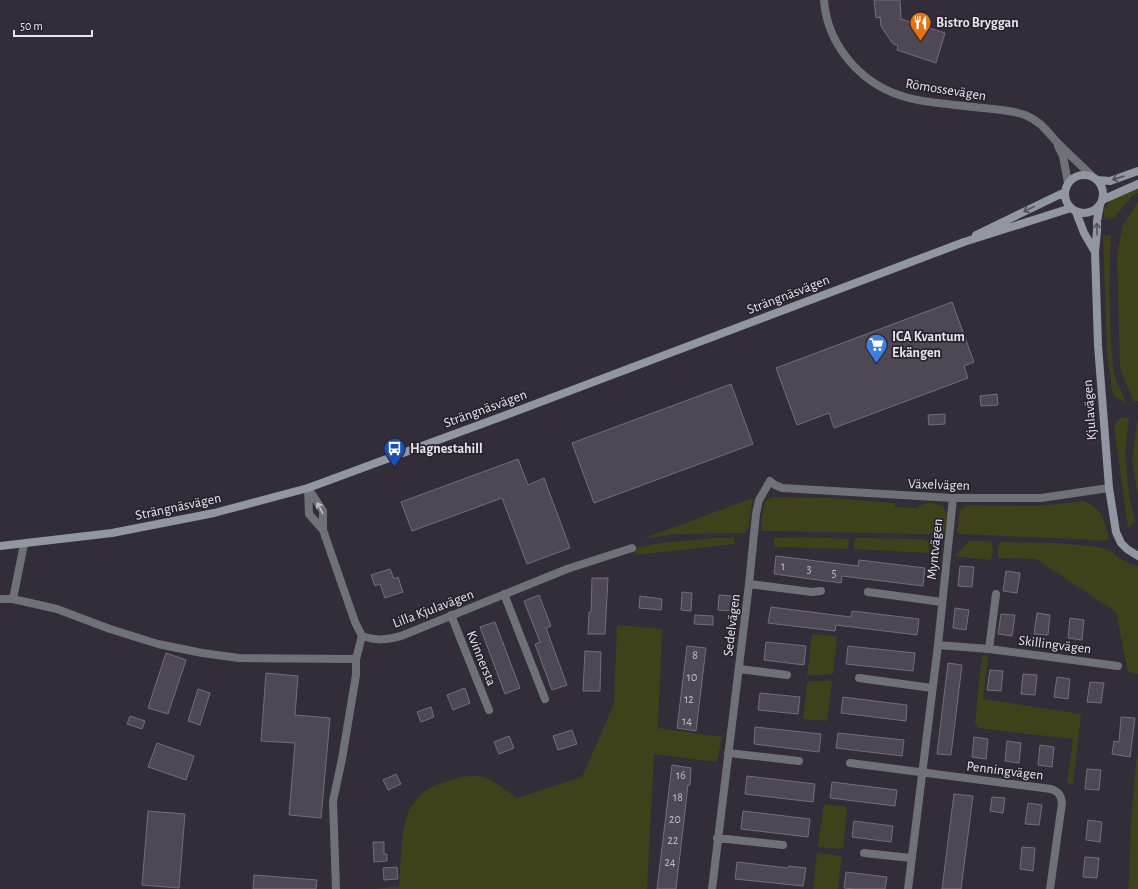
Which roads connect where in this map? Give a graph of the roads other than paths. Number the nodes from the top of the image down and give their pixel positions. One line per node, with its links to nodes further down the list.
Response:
1 (824, 0): 2 (street, Römossevägen)
2 (1055, 140): 4 (street, Römossevägen); 5 (street)
3 (1138, 171): 4 (main road, one-way to 4)
4 (1095, 178): 5 (main road); 8 (main road)
5 (1068, 183): 7 (main road)
6 (1138, 184): 8 (main road)
7 (1065, 192): 9 (main road); 10 (main road, Strängnäsvägen, one-way to 10)
8 (1101, 202): 9 (main road); 11 (main road, Kjulavägen, one-way to 8)
9 (1074, 210): 10 (main road, Strängnäsvägen); 11 (main road, Kjulavägen)
10 (964, 242): 12 (main road, Strängnäsvägen)
11 (1095, 252): 13 (main road, Kjulavägen)
12 (308, 488): 15 (street, one-way to 12); 15 (street); 16 (main road, Strängnäsvägen)
13 (1109, 488): 14 (street, Växelvägen); 19 (main road, Kjulavägen)
14 (953, 498): 20 (street, Växelvägen); 27 (street, Myntvägen)
15 (323, 530): 29 (street)
16 (24, 544): 17 (main road, Strängnäsvägen); 26 (street)
17 (0, 546)
18 (632, 548): 23 (street, Lilla Kjulavägen)
19 (1138, 556)
20 (749, 584): 21 (street, Sedelvägen); 34 (street, Sedelvägen)
21 (821, 591)
22 (868, 592): 27 (street, Myntvägen)
23 (504, 594): 28 (street, Lilla Kjulavägen); 38 (street)
24 (996, 594): 31 (street)
25 (2, 599): 26 (street)
26 (13, 599): 32 (street)
27 (942, 602): 30 (street, Myntvägen)
28 (451, 615): 29 (street, Lilla Kjulavägen); 39 (street, Kvinnersta)
29 (362, 636): 32 (street)
30 (938, 645): 31 (street, Skillingvägen); 37 (street, Myntvägen)
31 (989, 649): 33 (street, Skillingvägen)
32 (356, 659): 48 (street)
33 (1118, 666)
34 (739, 669): 35 (street, Sedelvägen); 40 (street, Sedelvägen)
35 (787, 675)
36 (860, 678): 37 (street)
37 (932, 688): 43 (street, Myntvägen)
38 (545, 699)
39 (489, 710)
40 (728, 753): 41 (street); 44 (street, Sedelvägen)
41 (799, 762)
42 (850, 763): 43 (street)
43 (922, 773): 47 (street, Myntvägen); 51 (street, Penningvägen)
44 (717, 838): 45 (street); 49 (street, Sedelvägen)
45 (782, 845)
46 (864, 853): 47 (street)
47 (911, 858): 50 (street, Myntvägen)
48 (336, 889)
49 (712, 889)
50 (908, 889)
51 (1050, 889)

